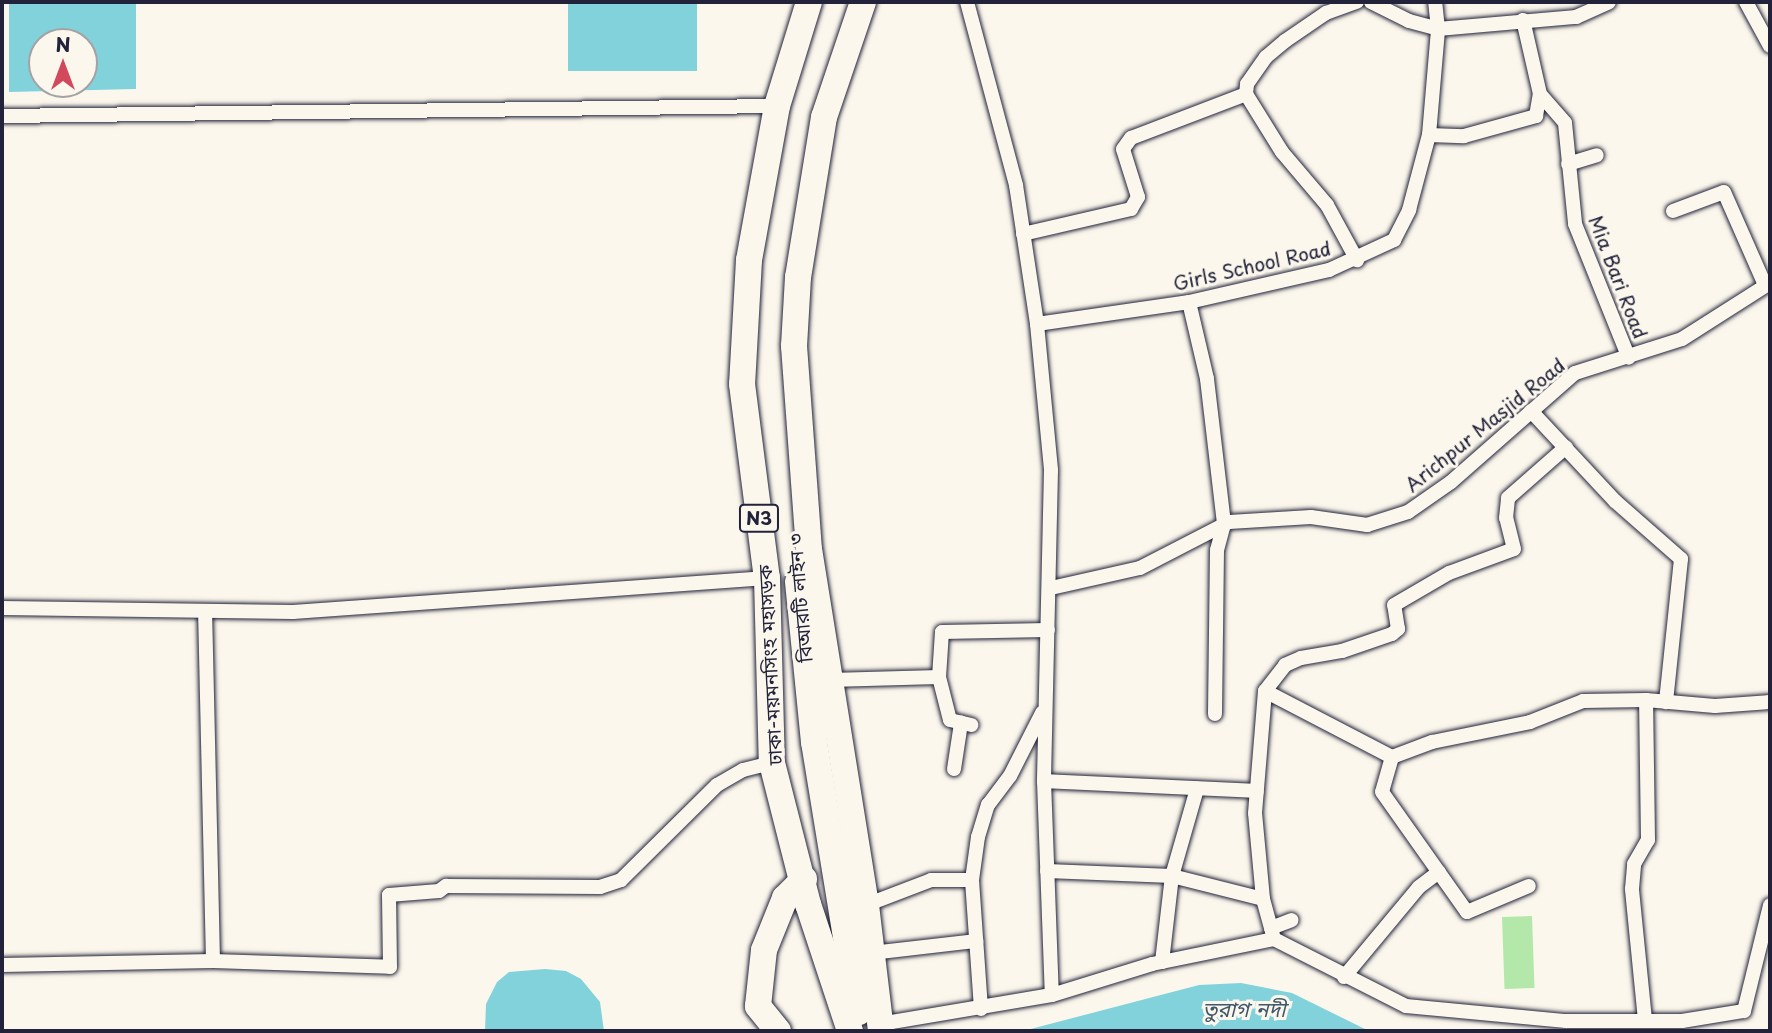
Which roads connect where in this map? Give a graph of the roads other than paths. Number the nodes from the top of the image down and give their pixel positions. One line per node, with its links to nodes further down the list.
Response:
1 (809, 2): 15 (highway, ঢাকা-ময়মনসিংহ মহাসড়ক / N3)
2 (846, 2): 69 (highway, বিআরটি লাইন ৩)
3 (863, 2): 36 (highway, N3)
4 (967, 2): 21 (street)
5 (1357, 2): 14 (street)
6 (1371, 2): 11 (street)
7 (1435, 2): 11 (street, Girls School Road)
8 (1609, 2): 10 (street)
9 (1746, 2): 12 (street)
10 (1523, 20): 11 (street); 13 (street)
11 (1438, 29): 17 (street, Girls School Road)
12 (1770, 46)
13 (1540, 93): 17 (street); 19 (street, Mia Bari Road)
14 (1246, 94): 21 (street); 22 (street)
15 (777, 106): 16 (street); 30 (highway, ঢাকা-ময়মনসিংহ মহাসড়ক / N3)
16 (2, 116)
17 (1429, 135): 22 (street, Girls School Road)
18 (1597, 155): 19 (street)
19 (1568, 164): 26 (street, Mia Bari Road)
20 (1673, 211): 23 (street)
21 (1023, 234): 25 (street)
22 (1357, 260): 24 (street, Girls School Road)
23 (1768, 284): 26 (street, Arichpur Masjid Road)
24 (1189, 302): 25 (street, Girls School Road); 29 (street)
25 (1037, 324): 31 (street)
26 (1629, 358): 27 (street, Arichpur Masjid Road)
27 (1531, 411): 28 (street); 29 (street, Arichpur Masjid Road)
28 (1566, 447): 37 (street); 39 (street)
29 (1224, 524): 31 (street, Arichpur Masjid Road); 42 (street)
30 (766, 578): 33 (street); 44 (highway, ঢাকা-ময়মনসিংহ মহাসড়ক / N3)
31 (1051, 588): 34 (street)
32 (2, 608): 33 (street)
33 (205, 612): 62 (street)
34 (1048, 630): 35 (street); 41 (street)
35 (939, 677): 36 (street); 45 (street)
36 (830, 680): 56 (highway, N3)
37 (1265, 691): 43 (street); 48 (street)
38 (1646, 700): 39 (street); 43 (street); 68 (street)
39 (1666, 702): 40 (street)
40 (1770, 702)
41 (1044, 709): 46 (street); 53 (street)
42 (1215, 714)
43 (1392, 757): 50 (street)
44 (772, 763): 52 (highway, ঢাকা-ময়মনসিংহ মহাসড়ক / N3); 62 (street)
45 (954, 769)
46 (1044, 781): 47 (street); 49 (street)
47 (1197, 789): 48 (street); 51 (street)
48 (1257, 791): 55 (street)
49 (1046, 870): 51 (street); 66 (street)
50 (1439, 872): 54 (street); 65 (street)
51 (1172, 876): 55 (street); 63 (street)
52 (804, 879): 70 (highway); 71 (highway, ঢাকা-ময়মনসিংহ মহাসড়ক / N3)
53 (972, 880): 56 (street); 60 (street)
54 (1529, 886)
55 (1263, 899): 59 (street)
56 (866, 905): 61 (highway, N3)
57 (1770, 905): 68 (street)
58 (1292, 920): 59 (street)
59 (1272, 933): 63 (street); 65 (street)
60 (976, 941): 61 (street); 67 (street)
61 (872, 953): 69 (highway, N3)
62 (213, 961): 64 (street)
63 (1162, 962): 66 (street)
64 (2, 965)
65 (1344, 977): 68 (street)
66 (1052, 995): 67 (street)
67 (981, 1009): 69 (street)
68 (1645, 1020)
69 (874, 1029)
70 (778, 1031)
71 (850, 1031)

